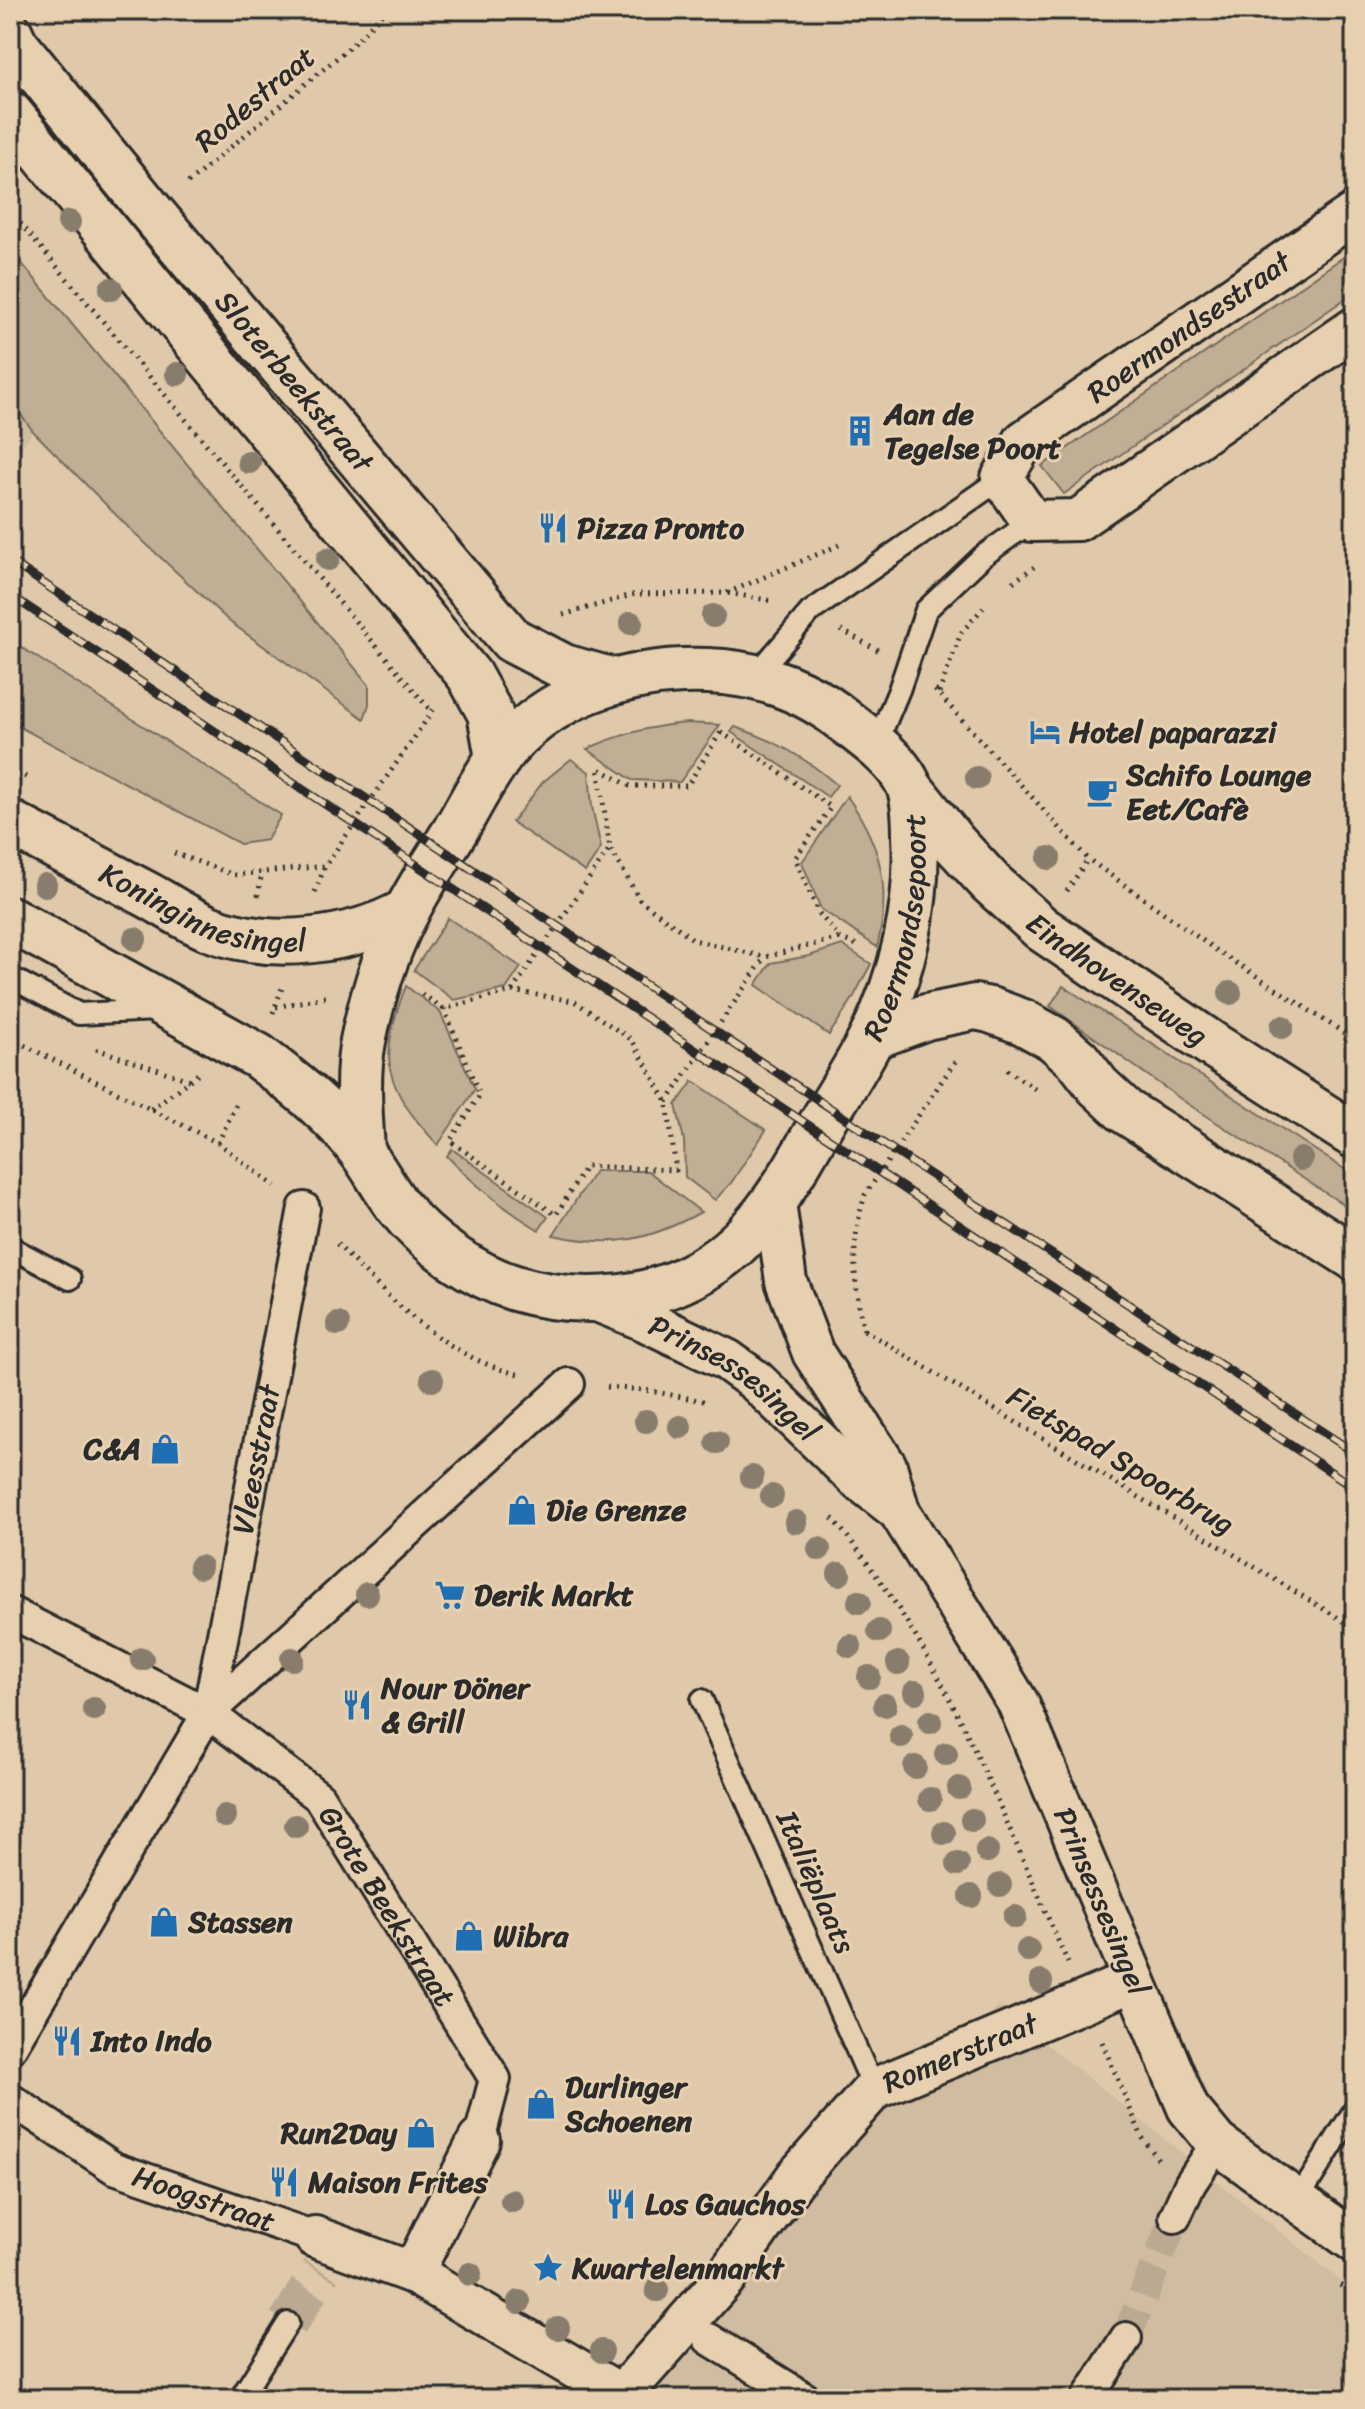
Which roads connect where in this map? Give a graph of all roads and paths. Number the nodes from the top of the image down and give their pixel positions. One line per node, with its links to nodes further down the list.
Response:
1 (386, 10): 4 (path, Rodestraat)
2 (10, 33): 16 (main road, Sloterbeekstraat)
3 (10, 114): 19 (main road, Sloterbeekstraat)
4 (184, 186)
5 (10, 211): 26 (path)
6 (1355, 213): 8 (street, Roermondsestraat)
7 (1355, 328): 9 (street)
8 (1002, 478): 10 (street); 15 (lane, Roermondsestraat)
9 (1078, 520): 10 (street); 12 (path)
10 (1032, 521): 18 (lane)
11 (847, 540): 13 (path)
12 (1009, 584)
13 (727, 593)
14 (989, 602): 17 (path)
15 (755, 676): 16 (main road, Roermondsepoort); 18 (main road, Roermondsepoort)
16 (614, 681): 19 (main road, Roermondsepoort)
17 (939, 693)
18 (876, 745): 22 (main road, Roermondsepoort)
19 (498, 758): 27 (main road, Roermondsepoort)
20 (10, 769): 21 (path)
21 (37, 783)
22 (910, 788): 29 (main road, Eindhovenseweg); 36 (main road, Roermondsepoort)
23 (10, 823): 30 (main road, Koninginnesingel)
24 (610, 848): 31 (path); 31 (path); 33 (path)
25 (172, 852): 26 (path, Koninginnesingel)
26 (325, 866): 30 (path)
27 (407, 911): 30 (main road, Koninginnesingel); 42 (main road, Roermondsepoort)
28 (10, 919): 34 (main road)
29 (1042, 929): 38 (path); 41 (main road, Eindhovenseweg)
30 (298, 941): 39 (path)
31 (765, 957): 40 (path)
32 (10, 977): 34 (lane)
33 (512, 991): 40 (path); 40 (path)
34 (173, 1009): 39 (main road)
35 (990, 1010): 36 (main road); 46 (main road); 53 (path, Fietspad Spoorbrug)
36 (872, 1037): 43 (main road, Roermondsepoort)
37 (10, 1038): 39 (path)
38 (1355, 1040)
39 (258, 1056): 42 (main road)
40 (667, 1102)
41 (1355, 1136)
42 (362, 1151): 48 (main road, Roermondsepoort)
43 (775, 1203): 48 (main road, Roermondsepoort); 51 (street, Prinsessesingel)
44 (304, 1208): 55 (street, Vleesstraat)
45 (10, 1247): 47 (lane)
46 (1355, 1258)
47 (70, 1279)
48 (592, 1299): 51 (street, Prinsessesingel)
49 (569, 1384): 55 (street, Vleesstraat)
50 (824, 1510): 57 (path, Prinsessesingel)
51 (899, 1511): 56 (street, Prinsessesingel)
52 (10, 1612): 55 (street, Grote Beekstraat)
53 (1355, 1628)
54 (702, 1700): 59 (lane, Italiëplaats)
55 (208, 1713): 58 (street, Vleesstraat); 62 (street, Grote Beekstraat)
56 (1133, 1981): 57 (street, Romerstraat); 63 (street, Prinsessesingel)
57 (1084, 2001): 59 (street, Romerstraat)
58 (10, 2049)
59 (874, 2089): 70 (street, Romerstraat)
60 (10, 2099): 67 (street, Hoogstraat)
61 (1355, 2109): 64 (lane)
62 (479, 2140): 68 (street)
63 (1217, 2143): 64 (street, Prinsessesingel); 65 (street)
64 (1297, 2201): 66 (street, Prinsessesingel)
65 (1175, 2217)
66 (1355, 2242)
67 (322, 2250): 68 (street, Hoogstraat)
68 (413, 2273): 72 (street)
69 (288, 2323): 73 (lane)
70 (697, 2331): 72 (street); 74 (street)
71 (1126, 2338): 75 (street)
72 (620, 2397)
73 (240, 2399)
74 (806, 2399)
75 (1087, 2399)

